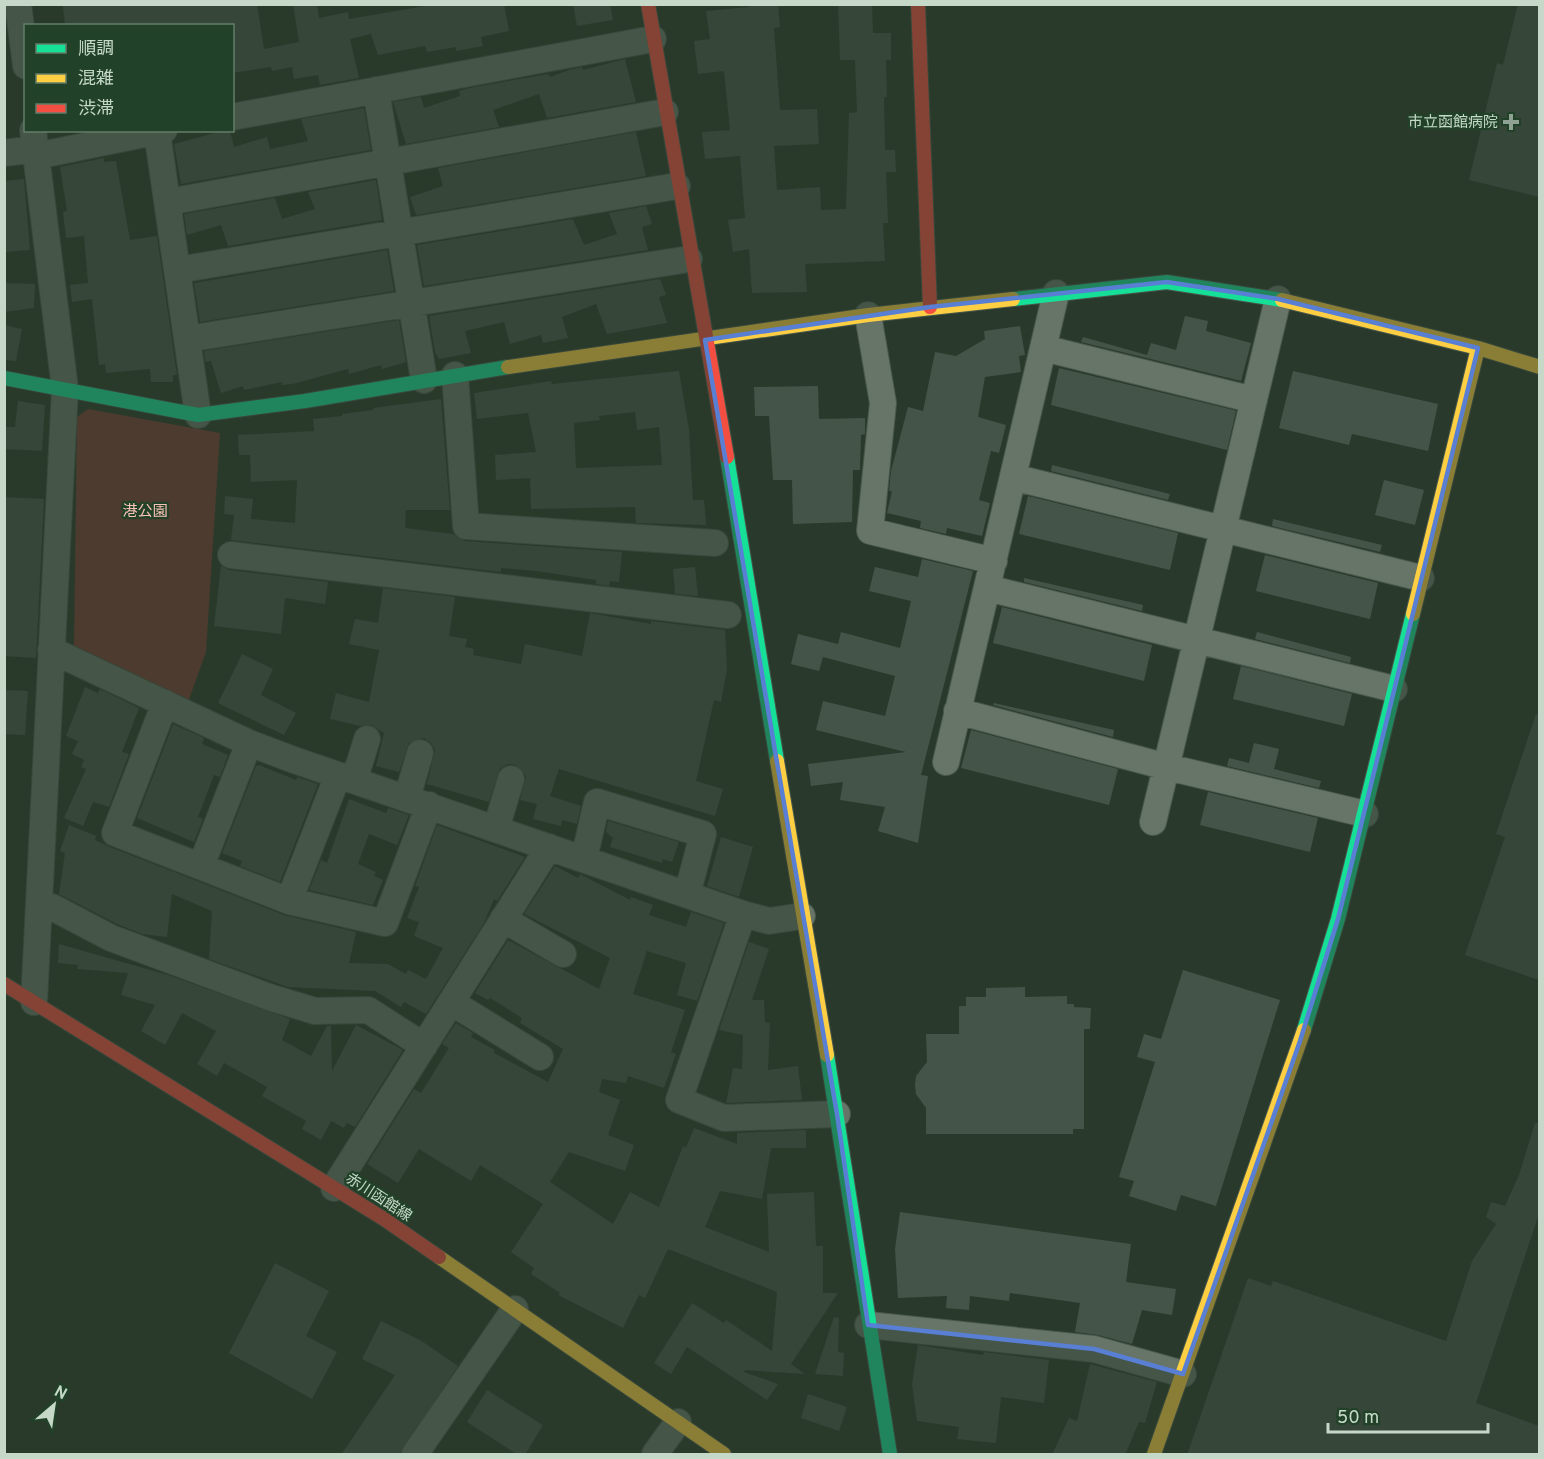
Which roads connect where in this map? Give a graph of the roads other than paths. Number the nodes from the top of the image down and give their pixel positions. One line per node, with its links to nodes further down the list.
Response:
1 (18, 4): 5 (street)
2 (648, 4): 4 (street)
3 (918, 4): 22 (street)
4 (653, 39): 6 (street); 7 (street)
5 (24, 50)
6 (376, 90): 8 (street); 13 (street)
7 (665, 112): 13 (street); 14 (street)
8 (234, 117)
9 (152, 132): 11 (street)
10 (161, 132): 15 (street)
11 (35, 145): 12 (street); 32 (street)
12 (4, 153)
13 (388, 161): 15 (street); 16 (street)
14 (677, 186): 16 (street); 17 (street)
15 (168, 202): 18 (street)
16 (400, 232): 18 (street); 21 (street)
17 (689, 259): 21 (street); 25 (street)
18 (178, 270): 24 (street)
19 (1056, 293): 20 (street); 22 (street); 26 (street)
20 (1278, 299): 27 (street); 33 (street)
21 (412, 303): 24 (street); 31 (street)
22 (930, 307): 23 (street)
23 (868, 315): 25 (street); 39 (street)
24 (187, 339): 34 (street)
25 (705, 340): 29 (street); 66 (street)
26 (1043, 348): 33 (street); 35 (street)
27 (1478, 348): 28 (street); 40 (street)
28 (1539, 367)
29 (455, 375): 31 (street); 37 (street)
30 (4, 378): 32 (street)
31 (424, 380): 34 (street)
32 (65, 389): 34 (street); 44 (street)
33 (1254, 400): 36 (street)
34 (198, 415)
35 (1013, 477): 36 (street); 39 (street)
36 (1223, 530): 40 (street); 43 (street)
37 (715, 543)
38 (231, 555): 42 (street)
39 (994, 561): 41 (street)
40 (1422, 578): 45 (street)
41 (987, 588): 43 (street); 47 (street)
42 (728, 615)
43 (1197, 639): 45 (street); 52 (street)
44 (51, 650): 46 (street); 70 (street)
45 (1394, 689): 56 (street)
46 (165, 703): 49 (street); 61 (street)
47 (957, 711): 51 (street); 52 (street)
48 (367, 739): 53 (street)
49 (249, 743): 53 (street); 61 (street)
50 (420, 753): 55 (street)
51 (946, 762)
52 (1167, 767): 56 (street); 57 (street)
53 (345, 778): 55 (street); 63 (street)
54 (511, 779): 58 (street)
55 (418, 802): 58 (street); 63 (street)
56 (1365, 814): 78 (street)
57 (1153, 822)
58 (496, 829): 59 (street)
59 (549, 847): 60 (street); 67 (street)
60 (584, 859): 62 (street); 62 (street)
61 (201, 866): 63 (street)
62 (687, 895): 65 (street)
63 (289, 901)
64 (52, 907): 72 (street)
65 (743, 914): 66 (street); 74 (street)
66 (802, 916): 74 (street)
67 (503, 919): 68 (street); 71 (street)
68 (563, 954)
69 (4, 984): 70 (street, 赤川函館線)
70 (34, 1002): 75 (street, 赤川函館線)
71 (451, 1002): 72 (street); 73 (street)
72 (424, 1046): 75 (street)
73 (540, 1057)
74 (837, 1114): 77 (street)
75 (334, 1188): 76 (street, 赤川函館線)
76 (516, 1309): 79 (street, 赤川函館線); 80 (street)
77 (868, 1325): 78 (street); 83 (street)
78 (1183, 1374): 84 (street)
79 (678, 1422): 81 (street); 82 (street, 赤川函館線)
80 (415, 1455)
81 (656, 1455)
82 (724, 1455)
83 (890, 1455)
84 (1154, 1455)

